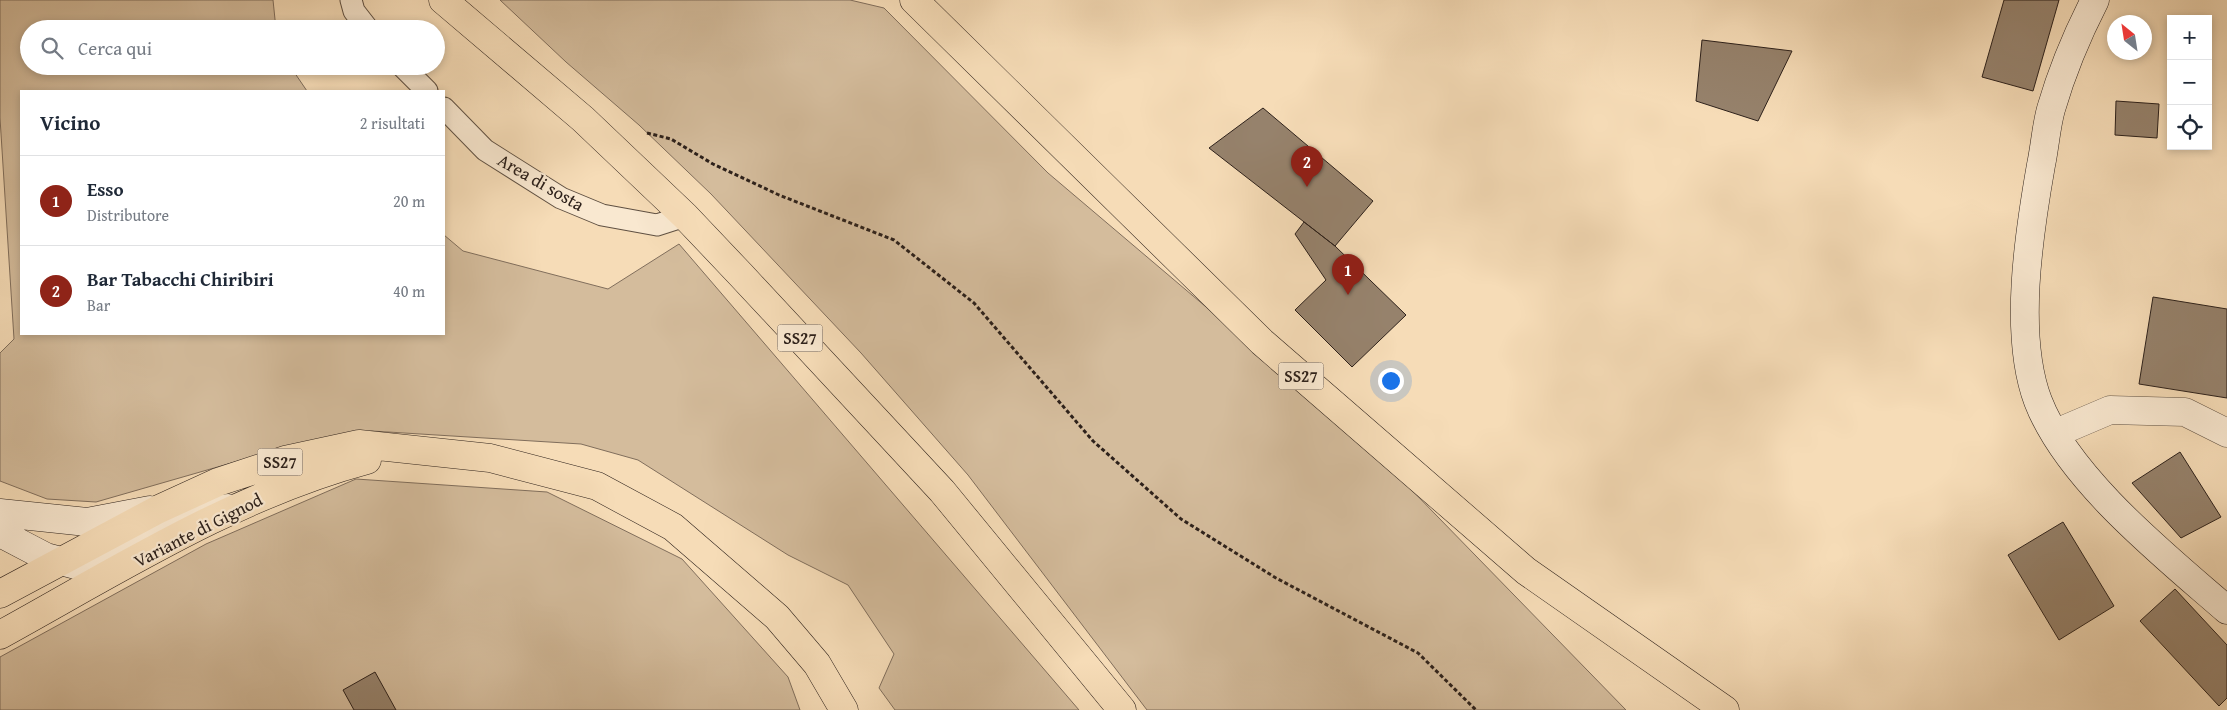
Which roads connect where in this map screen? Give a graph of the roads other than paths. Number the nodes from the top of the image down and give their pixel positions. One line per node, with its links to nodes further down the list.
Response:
1 (352, 0): 5 (lane)
2 (443, 0): 9 (main road, SS27)
3 (914, 0): 23 (main road, SS27)
4 (2095, 0): 10 (main road)
5 (361, 20)
6 (411, 75): 7 (lane)
7 (426, 90)
8 (445, 109): 9 (lane, Area di sosta)
9 (685, 216): 22 (main road, SS27)
10 (2056, 433): 11 (main road); 19 (main road)
11 (2227, 433)
12 (408, 450): 13 (main road, Variante di Gignod); 14 (main road, SS27); 21 (main road, SS27)
13 (238, 506): 17 (main road); 20 (main road, Variante di Gignod)
14 (159, 509): 15 (main road); 17 (main road, Variante di Gignod)
15 (0, 513)
16 (0, 533): 17 (main road)
17 (62, 561): 18 (main road, Variante di Gignod)
18 (0, 594)
19 (2227, 610)
20 (0, 635)
21 (844, 710)
22 (1122, 710)
23 (1725, 710)

